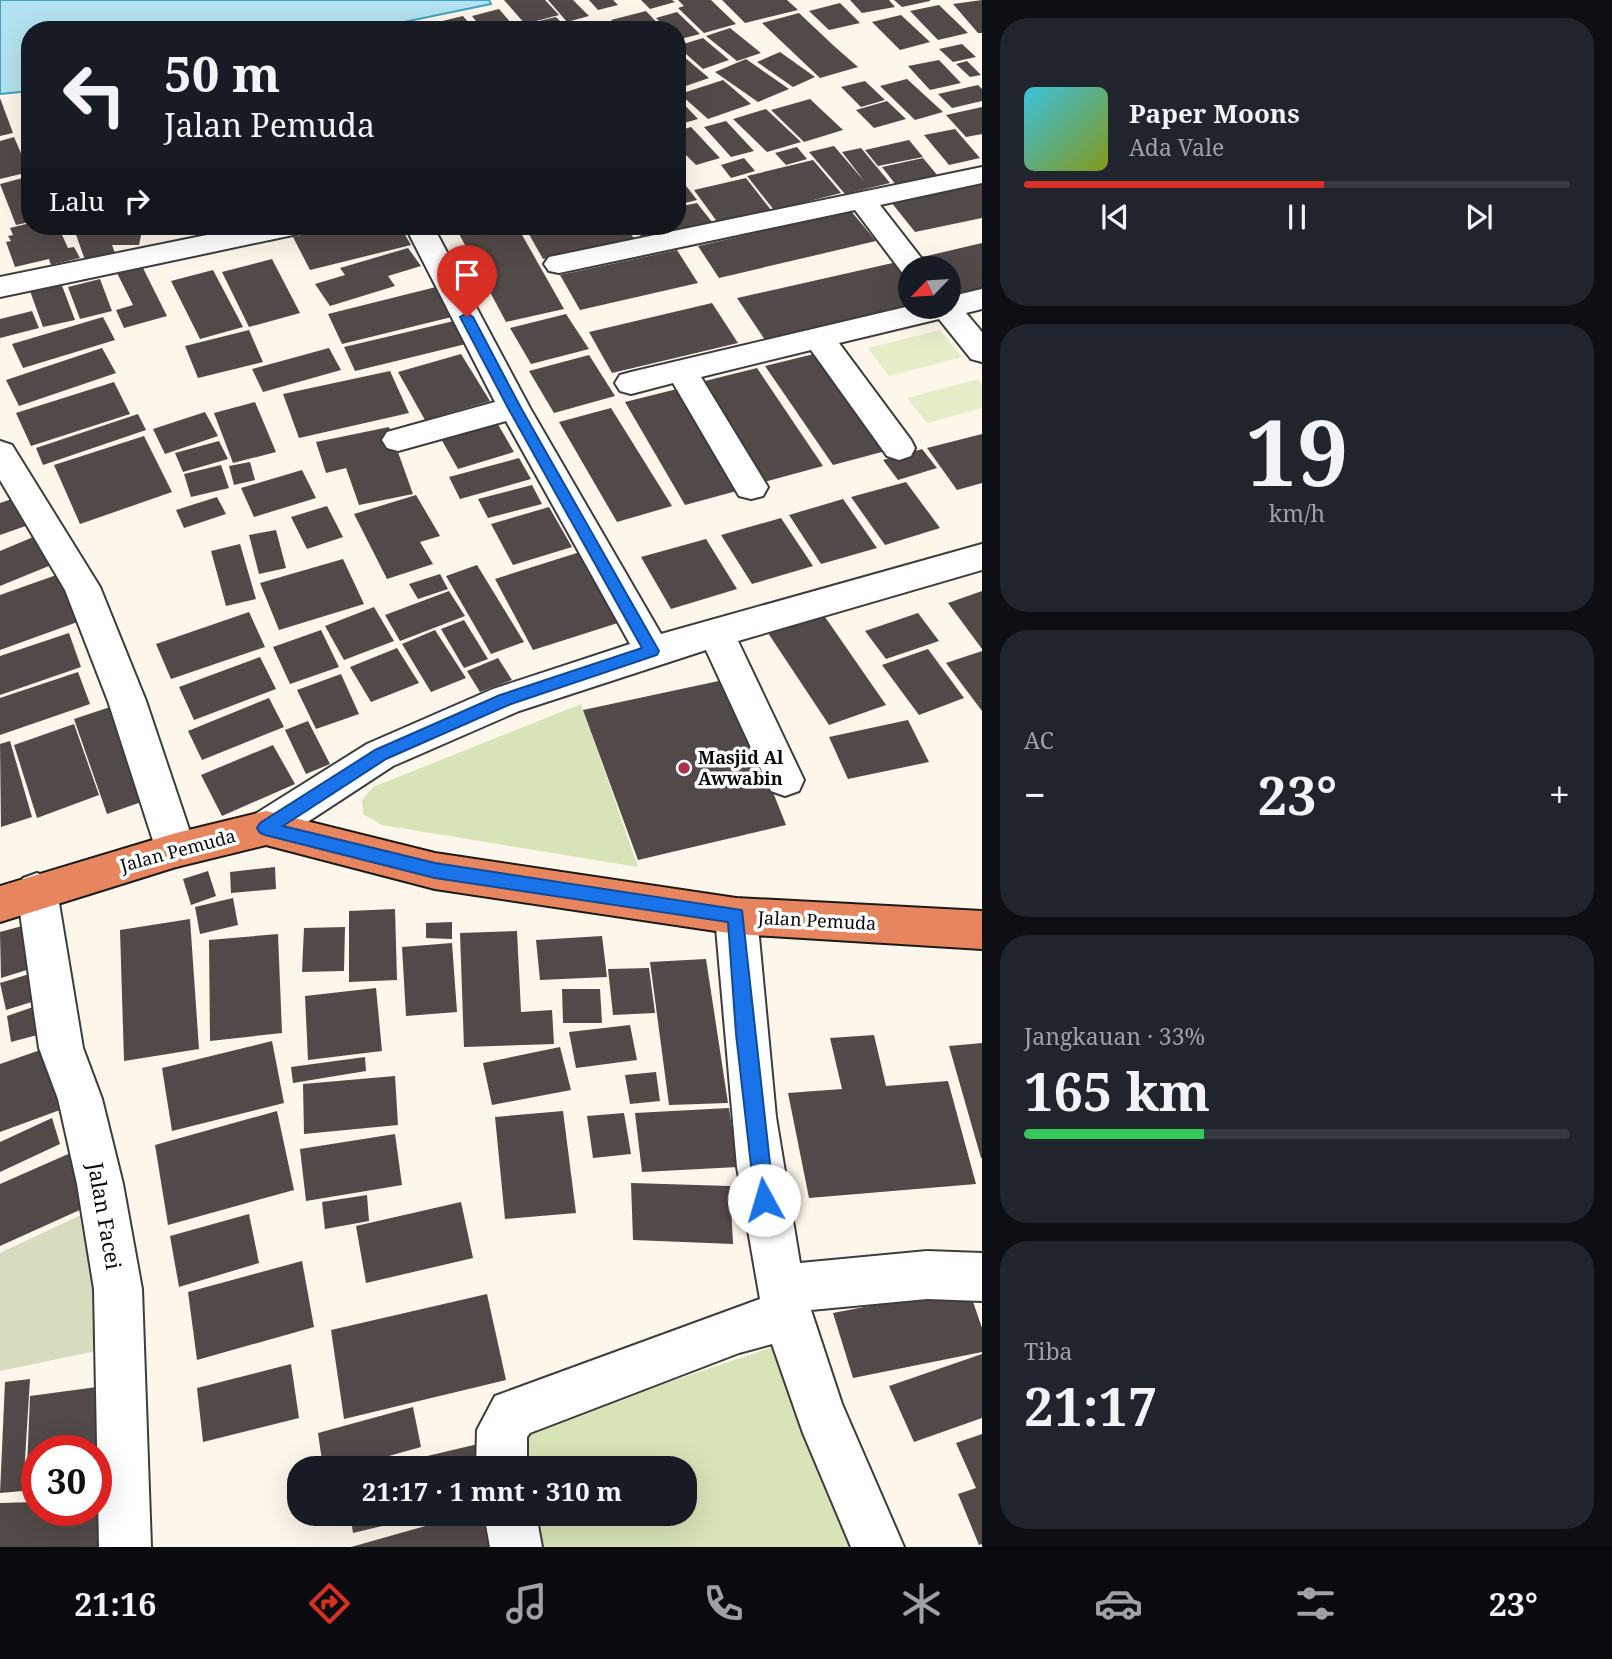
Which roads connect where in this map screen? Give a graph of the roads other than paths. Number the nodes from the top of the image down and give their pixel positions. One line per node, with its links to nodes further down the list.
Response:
1 (982, 175): 2 (street)
2 (862, 200): 5 (street); 6 (street)
3 (250, 235): 7 (street)
4 (424, 235): 16 (street)
5 (905, 256)
6 (559, 264)
7 (0, 287)
8 (982, 299): 9 (street)
9 (961, 304)
10 (898, 318): 12 (street)
11 (955, 319): 13 (street)
12 (818, 337): 14 (street); 18 (street)
13 (982, 352)
14 (681, 370): 15 (street); 20 (street)
15 (631, 383)
16 (514, 408): 17 (street); 23 (street)
17 (398, 440)
18 (900, 448)
19 (0, 453): 26 (street)
20 (751, 487)
21 (982, 557): 22 (street)
22 (716, 633): 23 (street); 24 (street)
23 (652, 651): 25 (street)
24 (785, 780)
25 (265, 828): 26 (highway, Jalan Pemuda); 28 (highway, Jalan Pemuda)
26 (176, 850): 27 (highway, Jalan Pemuda)
27 (19, 898): 34 (street, Jalan Facei)
28 (736, 916): 29 (highway, Jalan Pemuda); 31 (street)
29 (982, 930)
30 (982, 1277): 31 (street)
31 (785, 1302): 32 (street); 36 (street)
32 (502, 1456)
33 (512, 1526): 35 (street)
34 (125, 1547)
35 (516, 1547)
36 (878, 1547)

